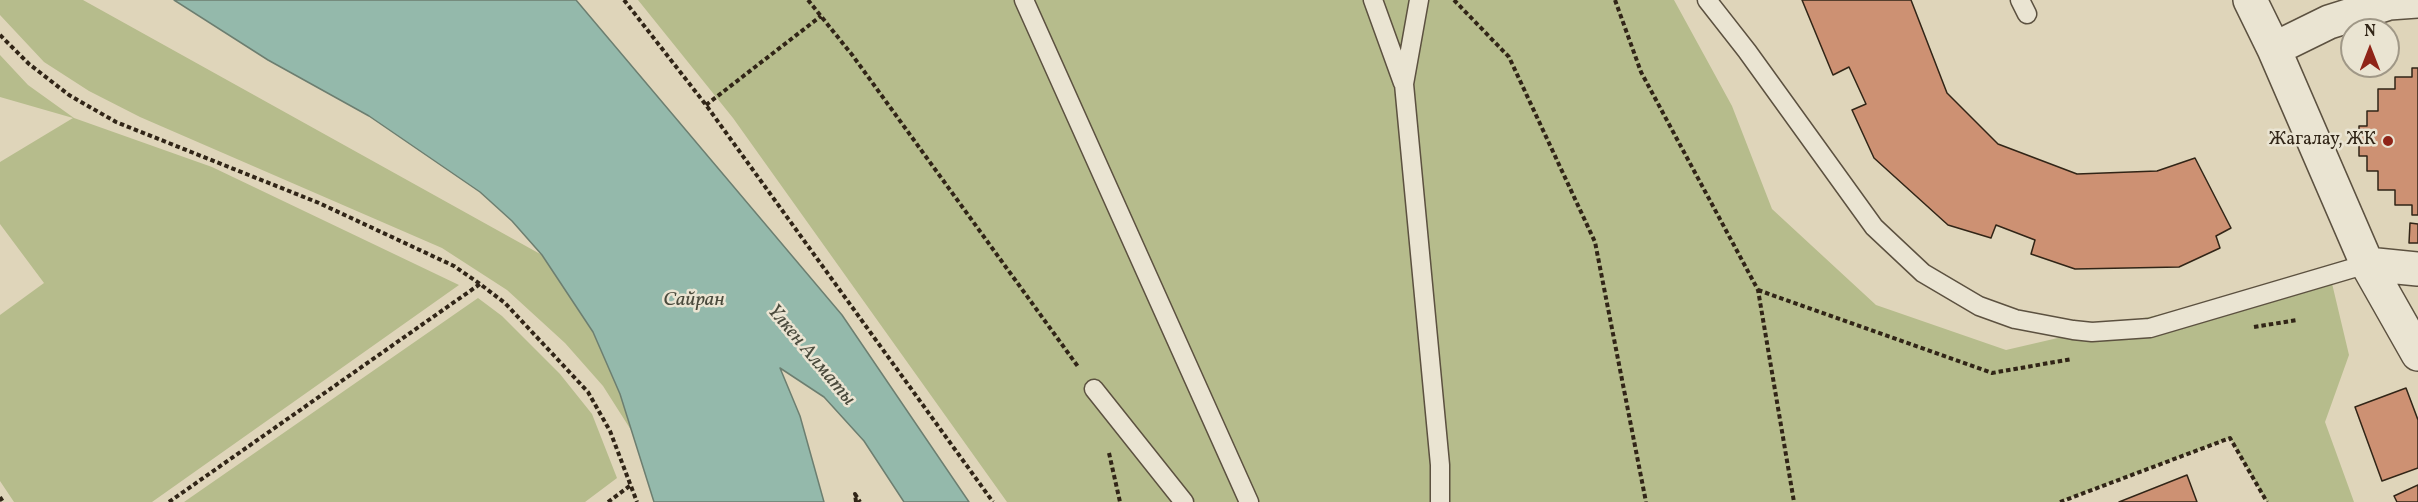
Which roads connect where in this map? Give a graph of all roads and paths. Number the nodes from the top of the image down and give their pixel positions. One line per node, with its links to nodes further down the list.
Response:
1 (624, 0): 15 (path)
2 (807, 0): 11 (path)
3 (1024, 0): 31 (lane)
4 (1373, 0): 14 (lane)
5 (1419, 0): 14 (lane)
6 (1454, 0): 33 (path)
7 (1615, 0): 34 (path)
8 (1707, 0): 16 (lane)
9 (2250, 0): 13 (street)
10 (2418, 1): 13 (street)
11 (820, 16): 15 (path); 20 (path)
12 (0, 35): 18 (path)
13 (2274, 48): 16 (street)
14 (1404, 84): 32 (lane)
15 (706, 105): 28 (path)
16 (2367, 264): 17 (street); 19 (street)
17 (2418, 269)
18 (480, 284): 22 (path); 25 (path)
19 (2418, 354)
20 (1094, 389): 30 (lane)
21 (1107, 446): 29 (path)
22 (631, 485): 26 (path); 27 (path)
23 (0, 497): 24 (path)
24 (3, 502)
25 (169, 502)
26 (608, 502)
27 (637, 502)
28 (993, 502)
29 (1120, 502)
30 (1184, 502)
31 (1249, 502)
32 (1440, 502)
33 (1646, 502)
34 (1794, 502)
35 (2060, 502): 36 (path)
36 (2267, 502)

